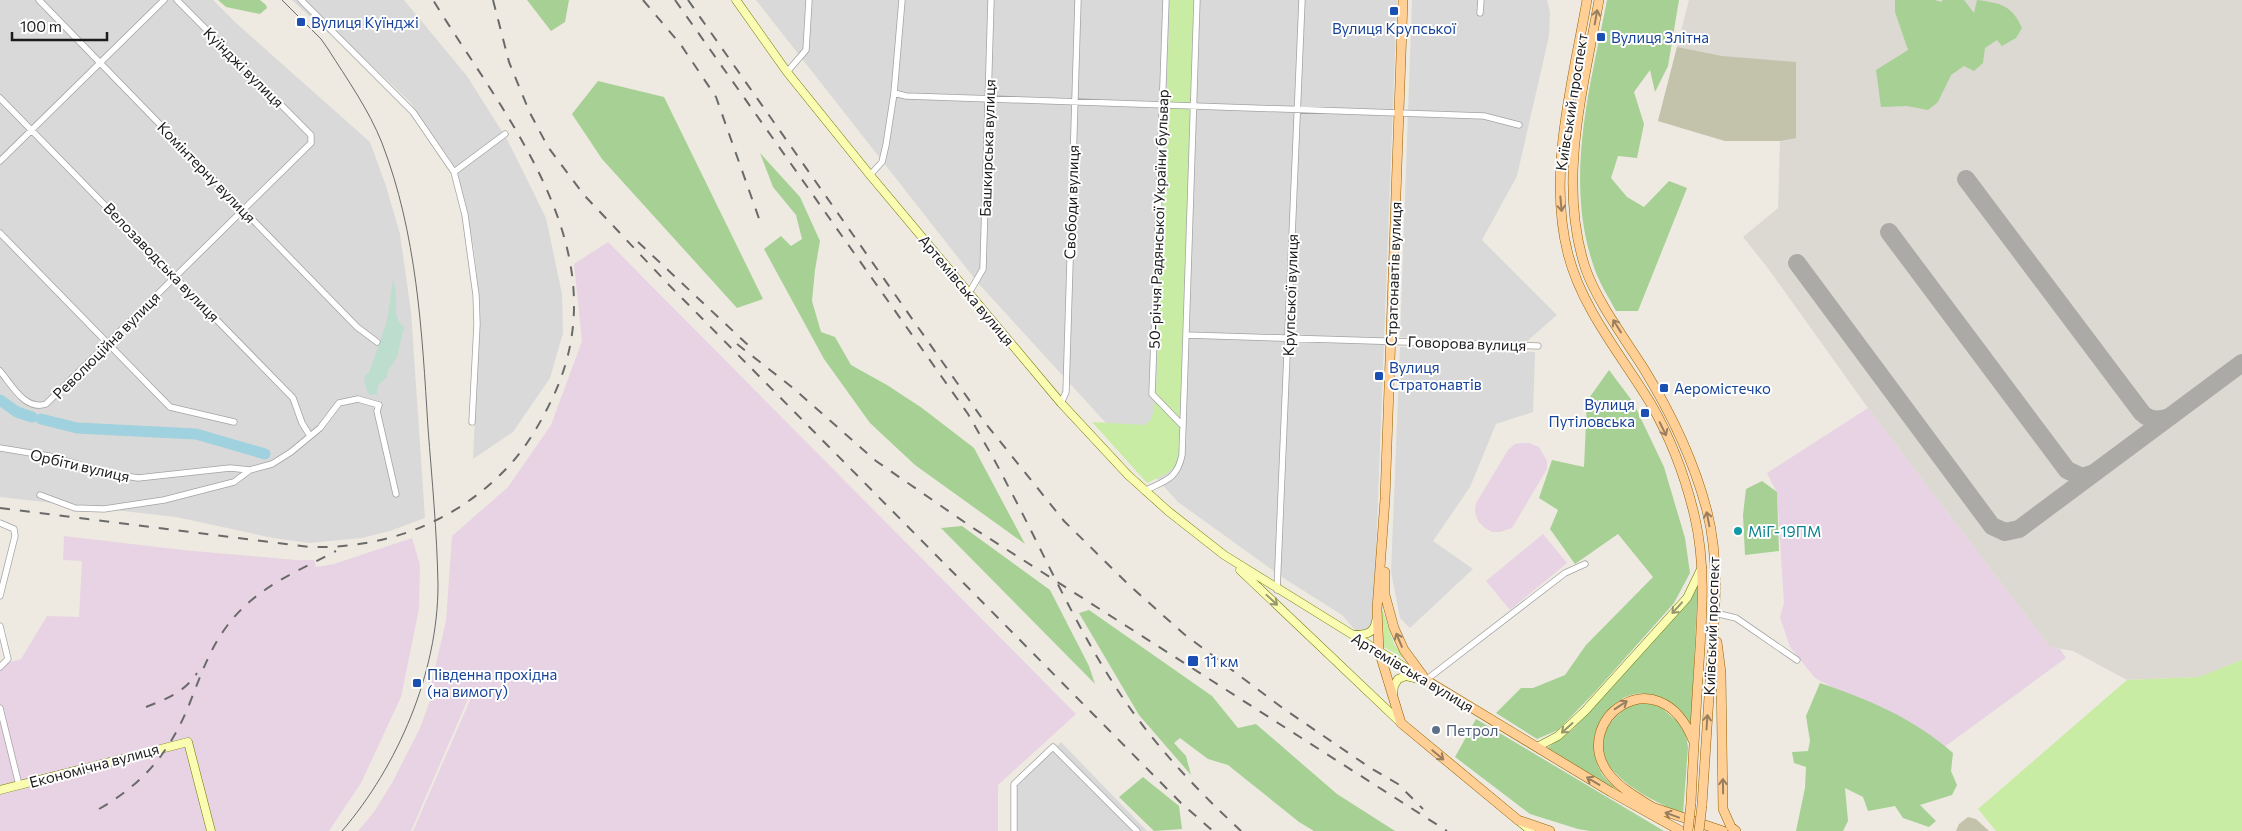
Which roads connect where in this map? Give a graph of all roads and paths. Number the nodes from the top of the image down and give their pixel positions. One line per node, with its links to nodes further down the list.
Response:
1 (39, 0): 18 (street, Комінтерну вулиця)
2 (164, 0): 18 (street)
3 (177, 0): 30 (street, Куїнджі вулиця)
4 (301, 0): 33 (street)
5 (736, 0): 19 (main road, Артемівська вулиця)
6 (809, 0): 19 (street)
7 (902, 0): 20 (street)
8 (991, 0): 22 (street, Башкирська вулиця)
9 (1078, 0): 23 (street, Свободи вулиця)
10 (1166, 0): 24 (street, 50-річчя Радянської України бульвар)
11 (1197, 0): 25 (street)
12 (1302, 0): 26 (street, Крупської вулиця)
13 (1402, 0): 27 (main road, Стратонавтів вулиця)
14 (1481, 0): 17 (street)
15 (1587, 0): 46 (main road, Київський проспект, one-way to 46)
16 (1599, 0): 45 (main road, Київський проспект, one-way to 16)
17 (1480, 14)
18 (100, 62): 29 (street); 35 (street, Комінтерну вулиця)
19 (788, 72): 34 (main road, Артемівська вулиця)
20 (894, 94): 22 (street); 34 (street)
21 (0, 98): 29 (street, Велозаводська вулиця)
22 (988, 99): 23 (street); 38 (street, Башкирська вулиця)
23 (1074, 102): 24 (street); 50 (street, Свободи вулиця)
24 (1162, 104): 25 (street); 53 (street, 50-річчя Радянської України бульвар)
25 (1194, 106): 26 (street); 39 (street)
26 (1298, 109): 27 (street); 40 (street, Крупської вулиця)
27 (1398, 112): 28 (street); 41 (main road, Стратонавтів вулиця)
28 (1519, 125)
29 (32, 130): 32 (street); 37 (street, Велозаводська вулиця)
30 (310, 134): 35 (street, Революційна вулиця)
31 (505, 134): 33 (street)
32 (0, 161)
33 (454, 172): 52 (street)
34 (870, 175): 38 (main road, Артемівська вулиця)
35 (242, 209): 37 (street, Революційна вулиця); 42 (street, Комінтерну вулиця)
36 (0, 233): 43 (street)
37 (176, 276): 43 (street, Революційна вулиця); 54 (street, Велозаводська вулиця)
38 (969, 293): 50 (main road, Артемівська вулиця)
39 (1186, 335): 40 (street, Говорова вулиця); 53 (street)
40 (1288, 337): 41 (street, Говорова вулиця); 68 (street, Крупської вулиця)
41 (1390, 340): 44 (street, Говорова вулиця); 60 (main road, Стратонавтів вулиця)
42 (378, 342)
43 (108, 343): 47 (street, Революційна вулиця); 51 (street)
44 (1538, 346)
45 (1630, 346): 46 (main road); 48 (main road, Київський проспект)
46 (1620, 357): 49 (main road, Київський проспект)
47 (0, 371)
48 (1646, 372): 49 (main road); 62 (main road, Київський проспект, one-way to 48)
49 (1634, 379): 63 (main road, Київський проспект, one-way to 63)
50 (1061, 403): 57 (main road, Артемівська вулиця)
51 (234, 422)
52 (472, 422)
53 (1183, 426): 57 (street)
54 (310, 436): 56 (street); 58 (street)
55 (0, 448): 56 (street, Орбіти вулиця)
56 (250, 470): 59 (street)
57 (1144, 491): 64 (main road, Артемівська вулиця)
58 (396, 494)
59 (40, 496)
60 (1385, 499): 70 (main road, Стратонавтів вулиця); 77 (main road, one-way to 60)
61 (0, 523): 69 (street)
62 (1713, 546): 63 (main road); 67 (main road, Київський проспект)
63 (1700, 548): 66 (main road, Київський проспект)
64 (1224, 555): 68 (main road, Артемівська вулиця); 80 (main road, Артемівська вулиця, one-way to 80)
65 (1585, 564): 77 (street)
66 (1702, 566): 67 (main road); 81 (main road, Київський проспект); 82 (main road, one-way to 82)
67 (1716, 569): 71 (main road, Київський проспект)
68 (1277, 590): 73 (main road, Артемівська вулиця)
69 (0, 596)
70 (1377, 609): 73 (main road); 74 (main road, Стратонавтів вулиця)
71 (1714, 616): 75 (street); 95 (main road, Київський проспект, one-way to 71, bridge); 97 (main road, one-way to 71)
72 (0, 626): 76 (street)
73 (1353, 635): 74 (main road, Артемівська вулиця)
74 (1379, 651): 77 (main road, Артемівська вулиця); 78 (main road, Стратонавтів вулиця)
75 (1797, 660)
76 (0, 666)
77 (1426, 680): 78 (main road); 82 (main road, Артемівська вулиця)
78 (1393, 697): 80 (main road, Стратонавтів вулиця)
79 (0, 708): 83 (street)
80 (1401, 723): 87 (main road, Артемівська вулиця, one-way to 87)
81 (1694, 742): 86 (main road, one-way to 81); 94 (main road, Київський проспект, bridge)
82 (1537, 747): 85 (main road, Артемівська вулиця, one-way to 82)
83 (19, 785): 84 (main road, Економічна вулиця); 88 (main road, Економічна вулиця)
84 (0, 790)
85 (1611, 792): 86 (main road); 93 (main road, Артемівська вулиця)
86 (1654, 808): 96 (main road, one-way to 86)
87 (1518, 820): 91 (main road, Артемівська вулиця); 92 (main road)
88 (211, 831)
89 (1014, 831): 90 (street)
90 (1137, 831)
91 (1531, 831)
92 (1550, 831)
93 (1681, 831)
94 (1688, 831)
95 (1699, 831)
96 (1723, 831)
97 (1736, 831)

